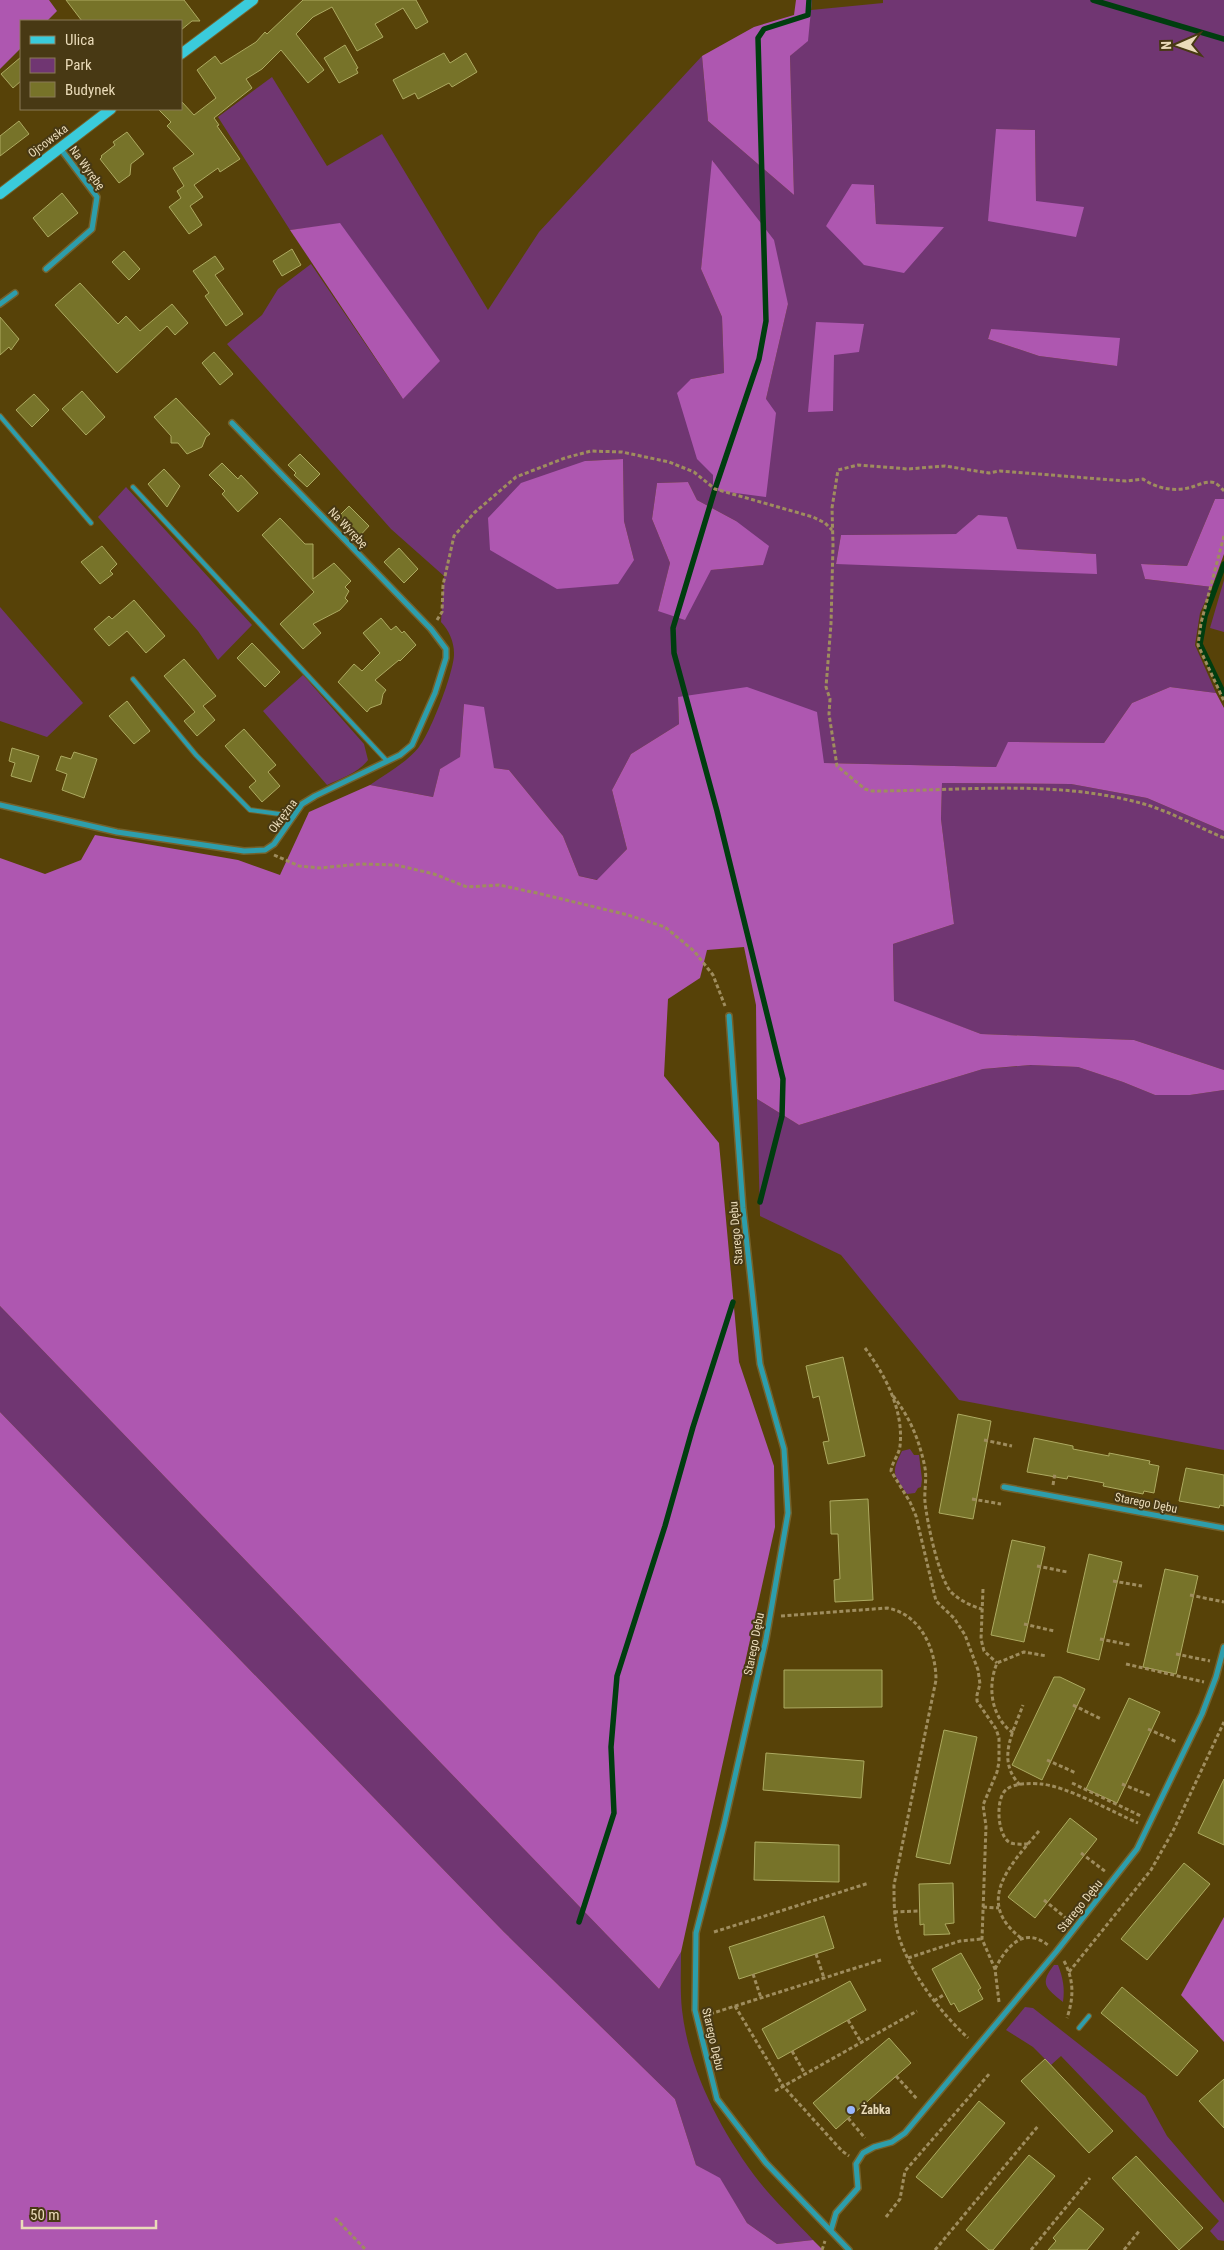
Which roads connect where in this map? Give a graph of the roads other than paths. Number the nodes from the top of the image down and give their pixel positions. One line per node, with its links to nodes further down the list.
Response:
1 (253, 0): 2 (street)
2 (182, 53)
3 (110, 110): 4 (street, Ojcowska)
4 (60, 148): 5 (street, Ojcowska); 6 (street, Na Wyrębę)
5 (0, 194)
6 (46, 269)
7 (15, 293): 8 (street)
8 (0, 304)
9 (0, 416): 12 (lane)
10 (232, 422): 13 (street, Na Wyrębę)
11 (134, 487): 15 (lane)
12 (91, 523)
13 (446, 649): 15 (street, Okrężna)
14 (133, 679): 17 (lane)
15 (387, 761): 17 (street, Okrężna)
16 (0, 805): 17 (street, Okrężna)
17 (294, 816)
18 (729, 1016): 24 (street, Starego Dębu)
19 (1004, 1487): 20 (street, Starego Dębu)
20 (1224, 1528)
21 (1224, 1646): 24 (street, Starego Dębu)
22 (1089, 2016): 23 (lane)
23 (1079, 2028)
24 (830, 2230): 25 (street, Starego Dębu)
25 (849, 2250)

